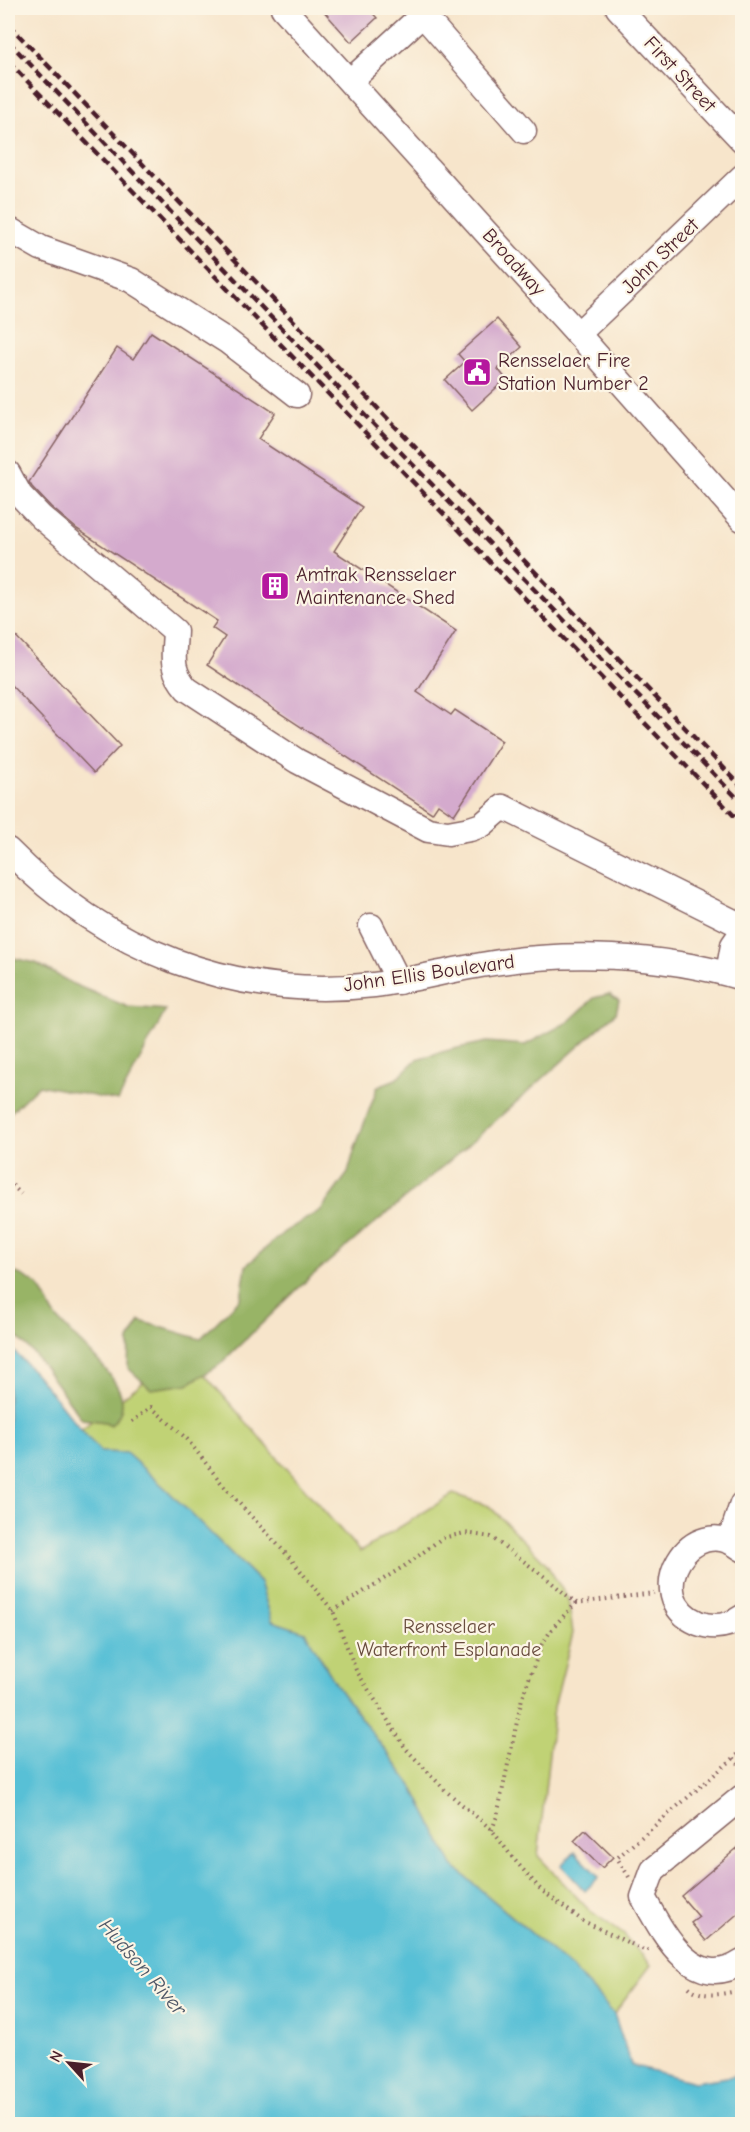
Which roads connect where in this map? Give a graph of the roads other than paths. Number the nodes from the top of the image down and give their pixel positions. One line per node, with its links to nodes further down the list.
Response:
1 (283, 8): 4 (street, Broadway)
2 (618, 8): 6 (street, First Street)
3 (426, 11): 4 (street); 5 (street)
4 (350, 81): 9 (street, Broadway)
5 (524, 131)
6 (742, 140)
7 (742, 177): 9 (street, John Street)
8 (8, 229): 10 (street)
9 (578, 334): 12 (street, Broadway)
10 (297, 395)
11 (9, 482): 15 (street)
12 (742, 519)
13 (8, 850): 18 (street, John Ellis Boulevard)
14 (371, 926): 18 (street)
15 (742, 926)
16 (742, 932): 17 (street)
17 (735, 976): 18 (street, John Ellis Boulevard)
18 (399, 982)
19 (742, 1504): 20 (street)
20 (738, 1546): 21 (street)
21 (742, 1617)
22 (742, 1797): 23 (street)
23 (742, 1962)

